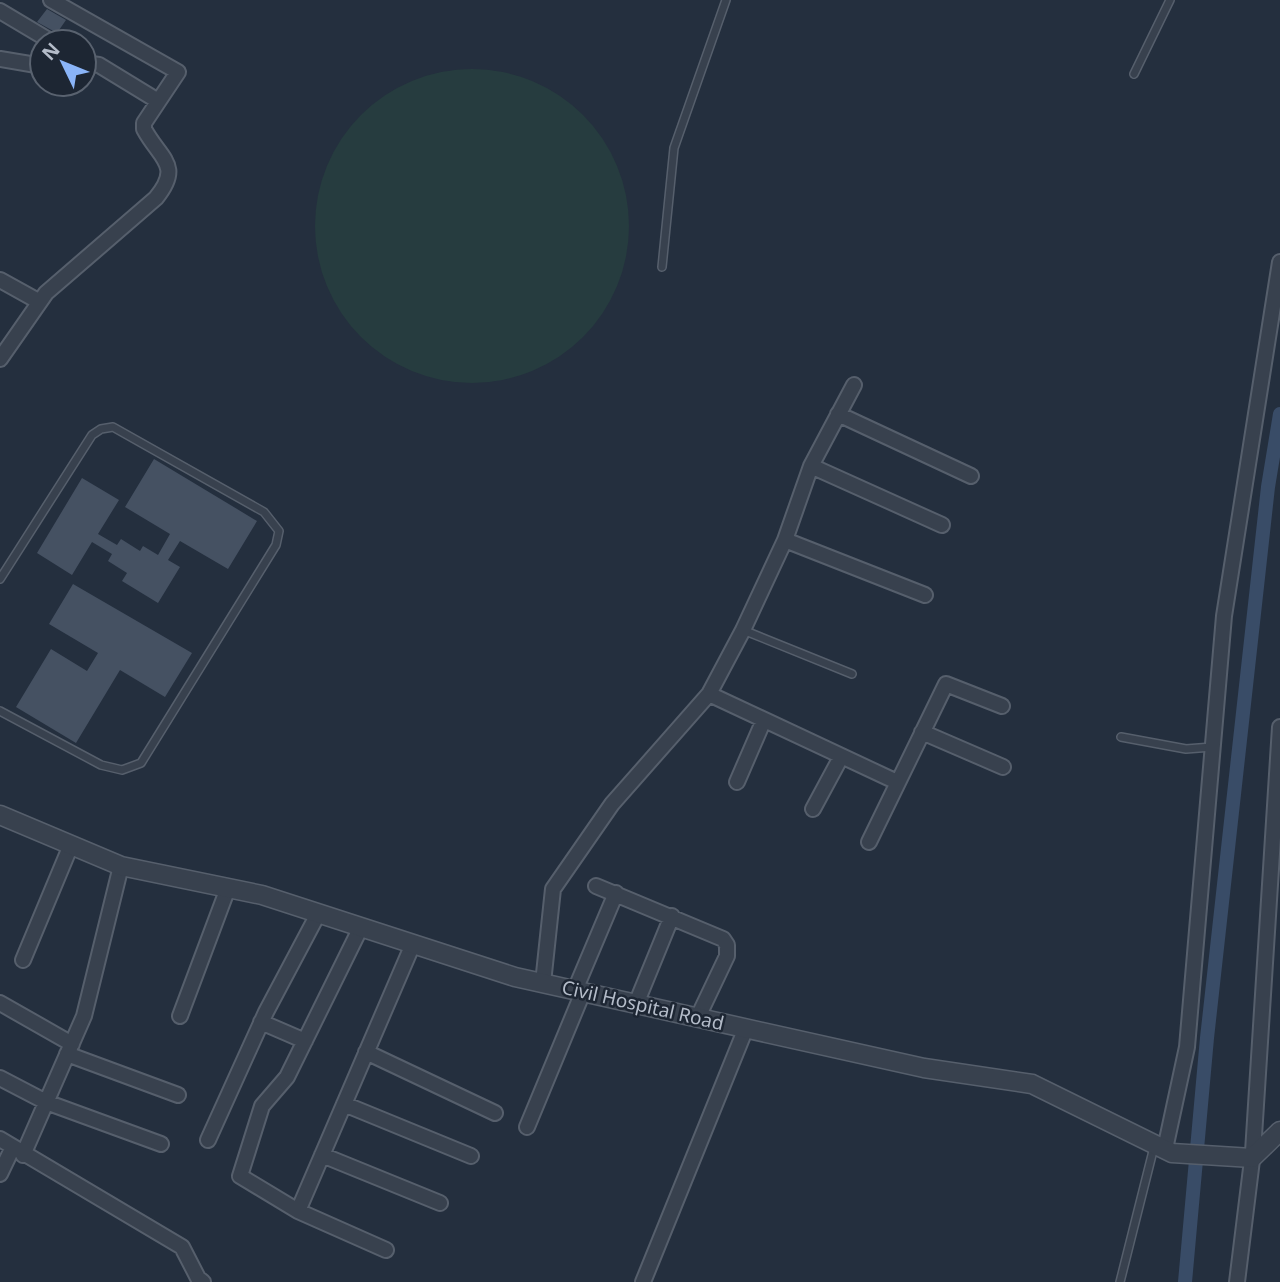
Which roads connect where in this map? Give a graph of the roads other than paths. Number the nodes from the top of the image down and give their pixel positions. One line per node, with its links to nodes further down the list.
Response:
1 (51, 0): 10 (street)
2 (726, 0): 12 (lane)
3 (1170, 0): 9 (lane)
4 (0, 11): 5 (street)
5 (29, 28)
6 (0, 59): 7 (street)
7 (28, 64)
8 (98, 65): 10 (street)
9 (1134, 74)
10 (158, 102): 14 (street)
11 (1280, 262): 33 (street)
12 (662, 267)
13 (0, 279): 14 (street)
14 (38, 301): 15 (street)
15 (0, 359)
16 (854, 385): 17 (street)
17 (838, 414): 18 (street); 19 (street)
18 (811, 466): 20 (street); 21 (street)
19 (971, 476)
20 (942, 525)
21 (785, 540): 23 (street); 24 (street)
22 (0, 579): 28 (lane)
23 (925, 595)
24 (744, 630): 25 (lane); 26 (street)
25 (852, 674)
26 (709, 694): 29 (street); 51 (street)
27 (1002, 706): 31 (street)
28 (0, 711)
29 (764, 722): 34 (street); 36 (street)
30 (1280, 727): 76 (street)
31 (922, 732): 35 (street); 37 (street)
32 (1121, 737): 33 (lane)
33 (1212, 747): 72 (street)
34 (841, 757): 37 (street); 38 (street)
35 (1003, 767)
36 (737, 782)
37 (897, 782): 40 (street)
38 (813, 809)
39 (0, 815): 41 (street, Civil Hospital Road)
40 (869, 842)
41 (71, 845): 42 (street, Civil Hospital Road); 50 (street)
42 (121, 866): 44 (street, Civil Hospital Road); 60 (street)
43 (596, 886): 45 (street)
44 (228, 888): 46 (street, Civil Hospital Road); 55 (street)
45 (616, 894): 47 (street); 52 (street)
46 (318, 914): 48 (street, Civil Hospital Road); 57 (street)
47 (672, 916): 54 (street); 56 (street)
48 (361, 927): 49 (street, Civil Hospital Road); 59 (street)
49 (413, 944): 51 (street, Civil Hospital Road); 61 (street)
50 (23, 960)
51 (542, 983): 52 (street, Civil Hospital Road)
52 (579, 991): 54 (street, Civil Hospital Road); 67 (street)
53 (0, 1003): 60 (street)
54 (636, 1003): 56 (street, Civil Hospital Road)
55 (180, 1016)
56 (698, 1017): 58 (street, Civil Hospital Road)
57 (261, 1022): 59 (street); 70 (street)
58 (746, 1028): 72 (street, Civil Hospital Road); 82 (street)
59 (304, 1041): 79 (street)
60 (70, 1049): 63 (street); 64 (street)
61 (366, 1052): 65 (street); 66 (street)
62 (0, 1078): 64 (street)
63 (178, 1095)
64 (46, 1102): 71 (street); 73 (street)
65 (344, 1104): 74 (street); 75 (street)
66 (495, 1113)
67 (527, 1127)
68 (1280, 1131): 76 (street)
69 (0, 1139): 73 (street)
70 (208, 1140)
71 (161, 1144)
72 (1164, 1149): 76 (street, Civil Hospital Road); 83 (lane)
73 (18, 1151): 77 (street); 81 (street)
74 (322, 1155): 78 (street); 79 (street)
75 (471, 1156)
76 (1249, 1159): 84 (street)
77 (0, 1174)
78 (440, 1203)
79 (298, 1210): 80 (street)
80 (386, 1251)
81 (204, 1282)
82 (643, 1282)
83 (1120, 1282)
84 (1237, 1282)

